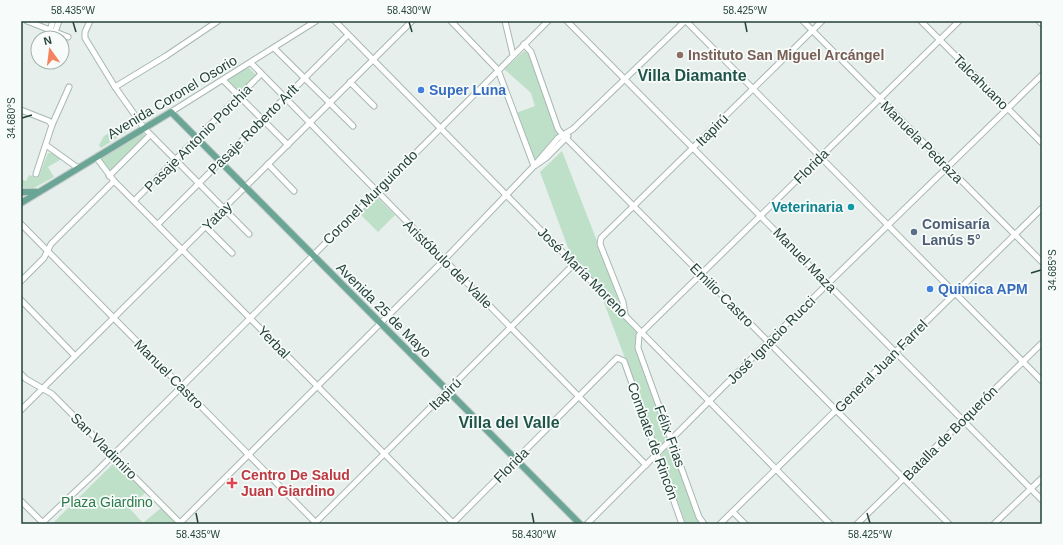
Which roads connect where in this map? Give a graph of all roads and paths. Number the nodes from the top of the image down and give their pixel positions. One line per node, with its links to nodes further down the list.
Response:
1 (27, 21): 19 (street)
2 (59, 21): 20 (street)
3 (90, 21): 37 (street)
4 (218, 21): 37 (street)
5 (316, 21): 25 (street, Avenida Coronel Osorio)
6 (335, 21): 22 (street, José María Moreno)
7 (412, 21): 27 (street, Yatay)
8 (451, 21): 29 (street)
9 (505, 21): 26 (street)
10 (548, 21): 24 (street, Coronel Murguiondo)
11 (567, 21): 33 (street, Manuel Maza)
12 (685, 21): 33 (street); 38 (street)
13 (803, 21): 21 (street, Manuela Pedraza)
14 (822, 21): 21 (street, Itapirú)
15 (921, 21): 23 (street, Talcahuano)
16 (959, 21): 23 (street, Florida)
17 (1039, 21): 18 (street)
18 (1042, 24)
19 (50, 30)
20 (54, 30)
21 (812, 30): 38 (street, Itapirú); 41 (street, Manuela Pedraza)
22 (348, 35): 27 (street, José María Moreno); 32 (street, Pasaje Roberto Arlt)
23 (940, 40): 41 (street, Florida); 44 (street, Talcahuano)
24 (524, 44): 26 (street, Coronel Murguiondo); 54 (street, Emilio Castro)
25 (274, 48): 28 (street, Avenida Coronel Osorio); 32 (street)
26 (512, 55): 29 (street, Coronel Murguiondo)
27 (373, 59): 35 (street, Yatay); 51 (street, José María Moreno)
28 (251, 62): 30 (street, Aristóbulo del Valle); 34 (street, Avenida Coronel Osorio)
29 (498, 70): 51 (street, Coronel Murguiondo); 65 (street)
30 (261, 74): 39 (street, Pasaje Antonio Porchia); 40 (street, Aristóbulo del Valle)
31 (1042, 75): 44 (street, José Ignacio Rucci)
32 (304, 78): 40 (street, Pasaje Roberto Arlt); 42 (street)
33 (625, 79): 54 (street); 59 (street, Manuel Maza)
34 (223, 80): 39 (street); 46 (street, Avenida Coronel Osorio)
35 (350, 82): 42 (street, Yatay); 43 (street)
36 (69, 87): 49 (street)
37 (115, 87): 52 (street)
38 (753, 90): 59 (street, Itapirú); 61 (street)
39 (239, 96): 47 (street); 55 (street, Pasaje Antonio Porchia)
40 (284, 98): 47 (street, Pasaje Roberto Arlt); 48 (street, Aristóbulo del Valle)
41 (880, 99): 61 (street, Florida); 66 (street, Manuela Pedraza)
42 (329, 103): 48 (street, Yatay); 50 (street)
43 (374, 106)
44 (1008, 108): 56 (street, Talcahuano); 66 (street, José Ignacio Rucci)
45 (21, 110): 49 (street)
46 (171, 112): 52 (main road, Avenida Coronel Osorio); 55 (main road, Avenida 25 de Mayo)
47 (262, 119): 58 (street); 63 (street, Pasaje Roberto Arlt)
48 (309, 123): 58 (street, Yatay); 74 (street, Aristóbulo del Valle)
49 (52, 125): 57 (street)
50 (353, 126)
51 (440, 127): 74 (street, Coronel Murguiondo); 77 (street, José María Moreno)
52 (144, 128): 53 (street); 60 (main road, Avenida Coronel Osorio)
53 (150, 135): 62 (street); 69 (street)
54 (565, 136): 65 (street); 80 (street, Emilio Castro)
55 (197, 139): 62 (street, Pasaje Antonio Porchia); 63 (main road, Avenida 25 de Mayo)
56 (1042, 143)
57 (46, 145): 67 (street); 68 (street)
58 (288, 145): 64 (street, Yatay)
59 (694, 148): 80 (street, Itapirú); 83 (street, Manuel Maza)
60 (96, 157): 67 (main road, Avenida Coronel Osorio); 69 (street, Yerbal)
61 (820, 157): 83 (street, Florida); 86 (street)
62 (175, 160): 71 (street); 78 (street, Pasaje Antonio Porchia)
63 (220, 162): 71 (street, Pasaje Roberto Arlt); 72 (main road, Avenida 25 de Mayo)
64 (268, 164): 72 (street, Yatay); 73 (street)
65 (534, 166): 77 (street)
66 (948, 167): 86 (street, José Ignacio Rucci); 89 (street, Manuela Pedraza)
67 (78, 168): 76 (main road, Avenida Coronel Osorio)
68 (36, 174)
69 (109, 176): 70 (street, Yerbal)
70 (114, 181): 78 (street, Yerbal); 91 (street)
71 (198, 184): 82 (street); 85 (street, Pasaje Roberto Arlt)
72 (245, 187): 82 (street, Yatay); 93 (main road, Avenida 25 de Mayo)
73 (294, 191)
74 (376, 191): 93 (street, Coronel Murguiondo); 94 (street, Aristóbulo del Valle)
75 (21, 192): 76 (main road)
76 (41, 192): 79 (main road, Avenida Coronel Osorio)
77 (506, 194): 94 (street); 96 (street, José María Moreno)
78 (134, 201): 85 (street, Yerbal)
79 (21, 202)
80 (634, 207): 97 (street, Emilio Castro); 102 (street, Itapirú)
81 (1042, 208): 89 (street, General Juan Farrel)
82 (223, 209): 87 (street, Yatay); 88 (street)
83 (761, 216): 97 (street, Florida); 99 (street, Manuel Maza)
84 (21, 224): 91 (street, Manuel Castro)
85 (158, 224): 90 (street, Yerbal)
86 (887, 225): 99 (street, José Ignacio Rucci); 100 (street)
87 (206, 227): 90 (street, Yatay); 92 (street)
88 (249, 234)
89 (1015, 234): 95 (street, Manuela Pedraza); 100 (street, General Juan Farrel)
90 (183, 249): 103 (street, Yatay); 104 (street, Yerbal)
91 (48, 251): 98 (street); 103 (street, Manuel Castro)
92 (232, 253)
93 (312, 254): 104 (street, Coronel Murguiondo); 105 (main road, Avenida 25 de Mayo)
94 (444, 260): 105 (street); 106 (street, Aristóbulo del Valle)
95 (1042, 262)
96 (574, 264): 102 (street, José María Moreno); 106 (street, Itapirú)
97 (702, 275): 107 (street, Florida); 108 (street, Emilio Castro)
98 (21, 281)
99 (828, 284): 108 (street, José Ignacio Rucci); 110 (street, Manuel Maza)
100 (955, 293): 110 (street, General Juan Farrel); 113 (street)
101 (21, 300): 111 (street)
102 (625, 314): 107 (street, José María Moreno)
103 (114, 318): 111 (street, Yatay); 116 (street, Manuel Castro)
104 (250, 318): 116 (street, Coronel Murguiondo); 117 (street, Yerbal)
105 (381, 324): 117 (street); 119 (main road, Avenida 25 de Mayo)
106 (511, 328): 119 (street, Itapirú); 120 (street, Aristóbulo del Valle)
107 (642, 332): 121 (street, José María Moreno); 125 (street, Félix Frias)
108 (768, 342): 121 (street, José Ignacio Rucci); 123 (street, Emilio Castro)
109 (1042, 342): 113 (street, Batalla de Boquerón)
110 (895, 352): 123 (street, General Juan Farrel); 124 (street, Manuel Maza)
111 (75, 356): 118 (street, Yatay)
112 (621, 358): 120 (street, Florida); 128 (street, Combate de Rincón)
113 (1022, 362): 115 (street); 124 (street, Batalla de Boquerón)
114 (21, 374): 118 (street, San Vladimiro)
115 (1042, 381)
116 (182, 386): 126 (street, Manuel Castro); 129 (street)
117 (318, 386): 126 (street); 127 (street, Yerbal)
118 (42, 389): 122 (street, Yatay); 129 (street, San Vladimiro)
119 (448, 391): 127 (street, Itapirú); 130 (main road, Avenida 25 de Mayo)
120 (580, 396): 130 (street, Florida); 131 (street, Aristóbulo del Valle)
121 (709, 401): 125 (street, José Ignacio Rucci); 132 (street, José María Moreno)
122 (21, 410)
123 (836, 410): 132 (street, General Juan Farrel); 134 (street, Emilio Castro)
124 (963, 421): 134 (street, Batalla de Boquerón); 135 (street, Manuel Maza)
125 (672, 439): 128 (street, José Ignacio Rucci); 146 (street, Félix Frias)
126 (249, 454): 140 (street); 141 (street, Manuel Castro)
127 (385, 454): 141 (street, Itapirú); 142 (street, Yerbal)
128 (657, 454): 131 (street, José Ignacio Rucci); 145 (street, Combate de Rincón)
129 (113, 455): 139 (street); 140 (street, San Vladimiro)
130 (516, 460): 142 (street, Florida); 143 (main road, Avenida 25 de Mayo)
131 (646, 465): 144 (street, José Ignacio Rucci)
132 (776, 469): 138 (street, General Juan Farrel); 149 (street, José María Moreno)
133 (1042, 478): 135 (street)
134 (904, 479): 150 (street, Batalla de Boquerón); 151 (street, Emilio Castro)
135 (1030, 489): 136 (street, Manuel Maza); 152 (street)
136 (1042, 500)
137 (21, 501): 139 (street)
138 (733, 512): 147 (street, General Juan Farrel); 148 (street)
139 (42, 523)
140 (180, 524)
141 (316, 524)
142 (453, 524)
143 (580, 524)
144 (587, 524)
145 (682, 524)
146 (704, 524)
147 (720, 524)
148 (745, 524)
149 (830, 524)
150 (857, 524)
151 (948, 524)
152 (994, 524)

